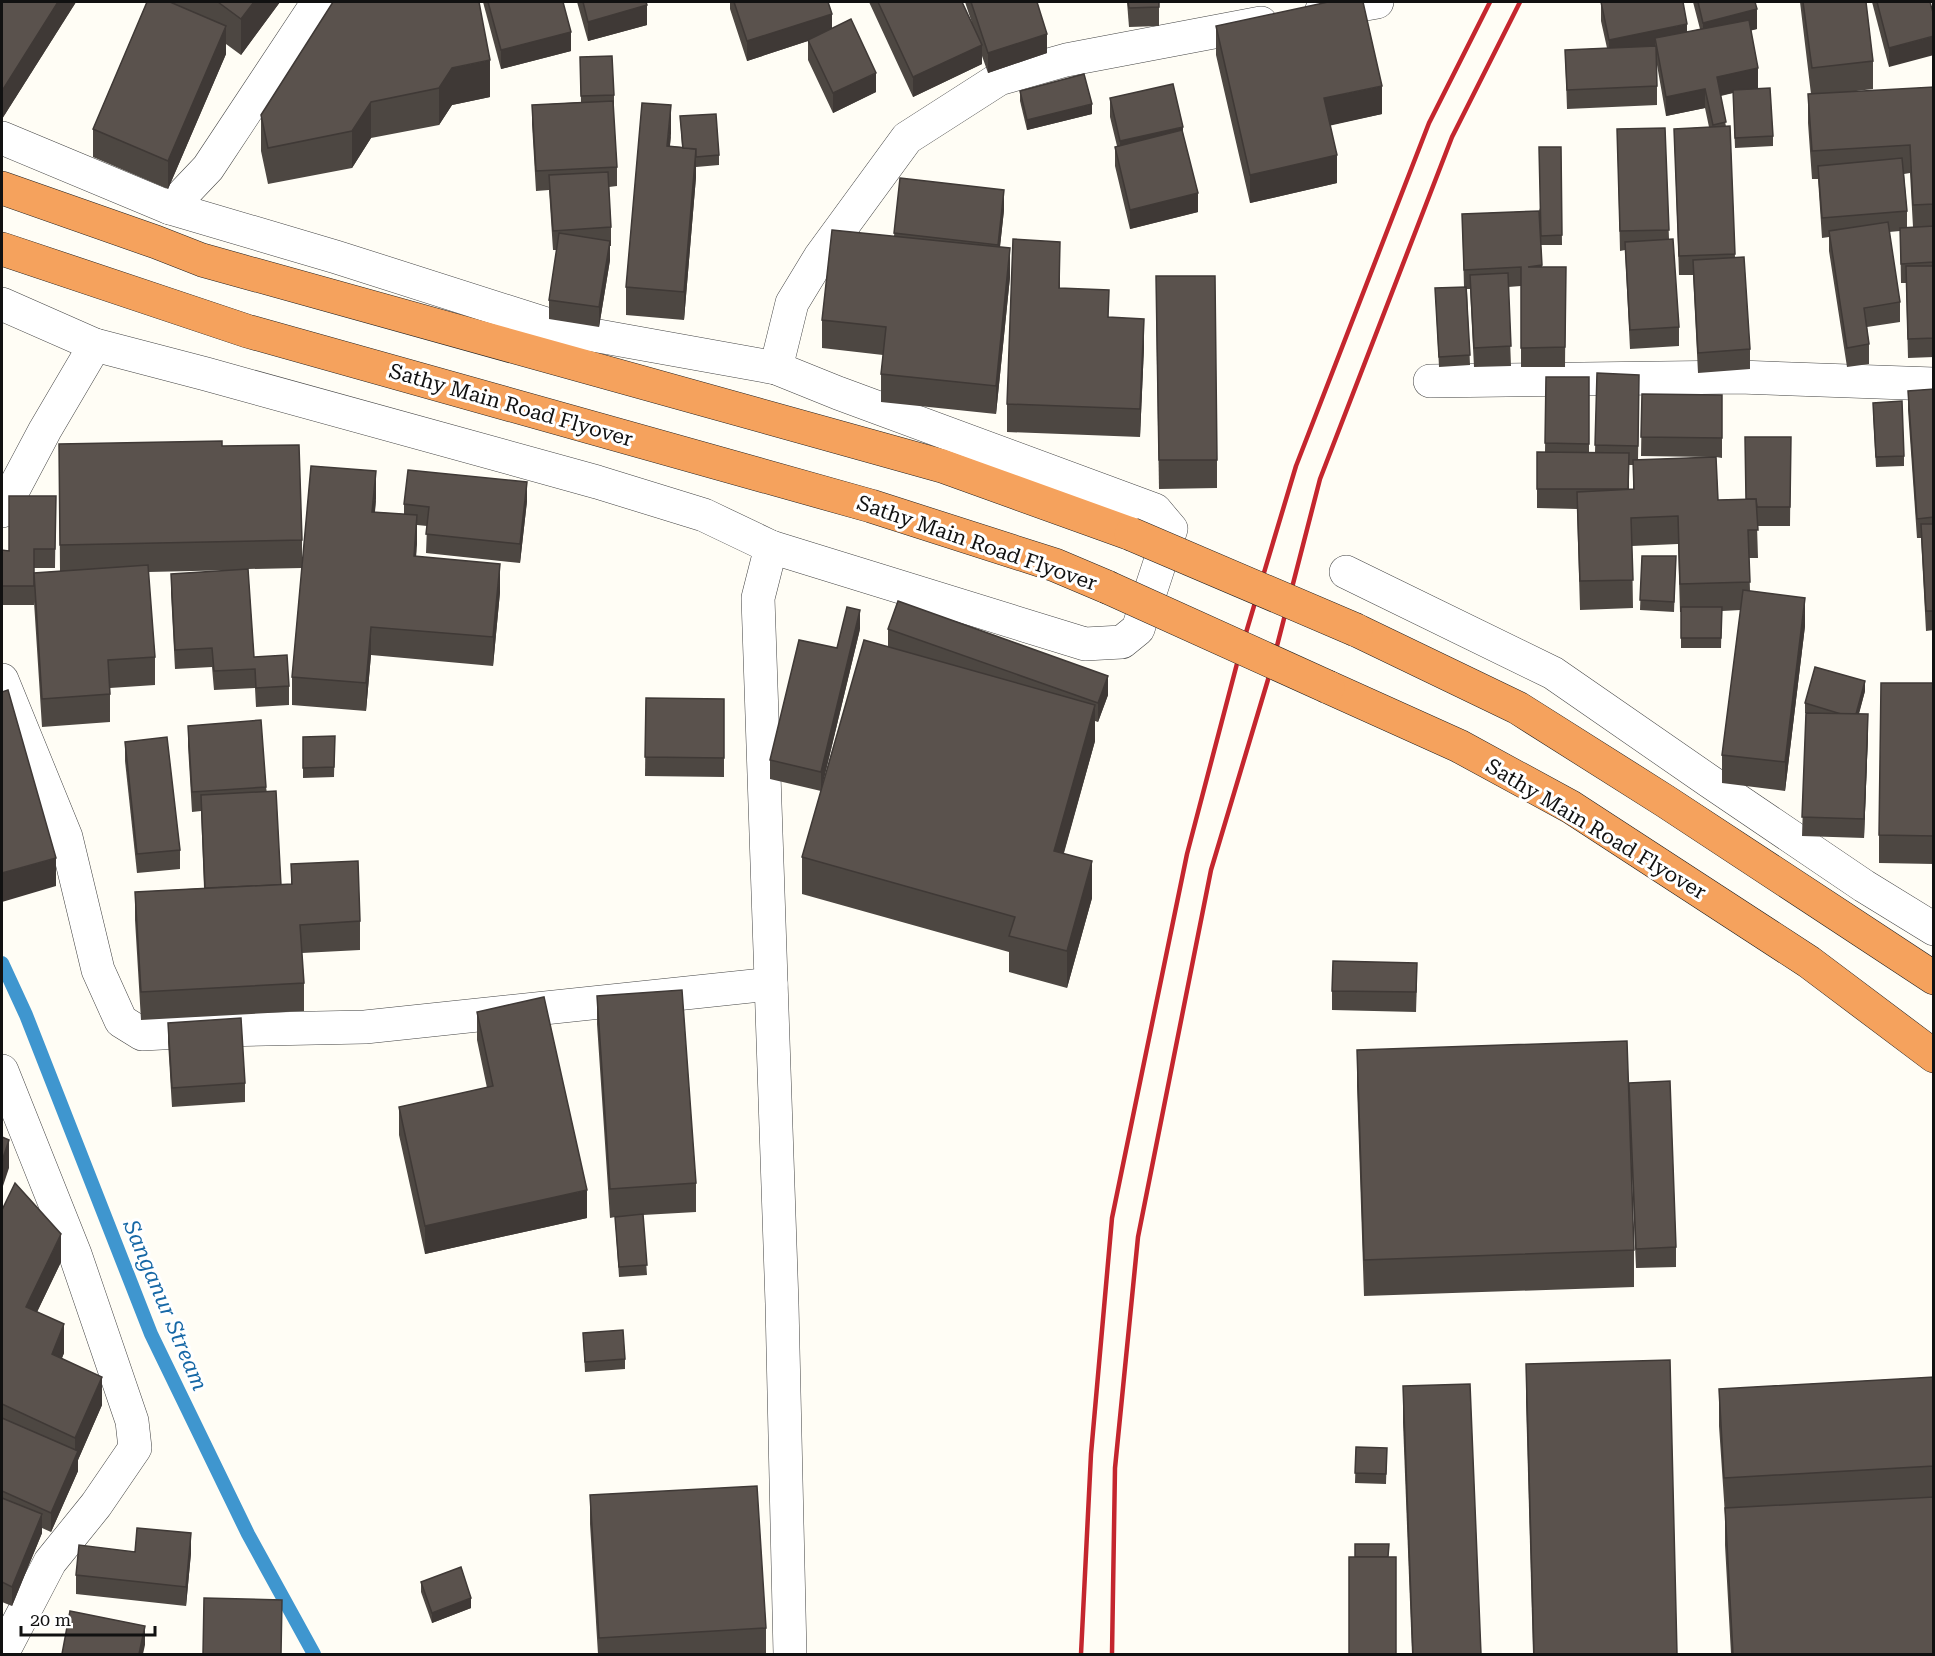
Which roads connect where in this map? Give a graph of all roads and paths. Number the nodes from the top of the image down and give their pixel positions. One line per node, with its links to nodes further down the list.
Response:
1 (318, 2): 5 (street)
2 (1377, 2): 9 (street)
3 (2, 138): 5 (street)
4 (2, 188): 17 (highway, bridge)
5 (170, 208): 9 (street)
6 (2, 249): 19 (highway, Sathy Main Road Flyover, bridge)
7 (2, 304): 8 (street)
8 (95, 345): 12 (street); 13 (street)
9 (776, 368): 13 (street)
10 (1430, 381): 11 (street)
11 (1934, 384)
12 (2, 511)
13 (771, 547): 18 (street)
14 (1346, 572): 16 (street)
15 (2, 680): 18 (street)
16 (1934, 929)
17 (1934, 978)
18 (771, 984): 22 (street)
19 (1934, 1056)
20 (2, 1071): 21 (street)
21 (2, 1654)
22 (790, 1654)

